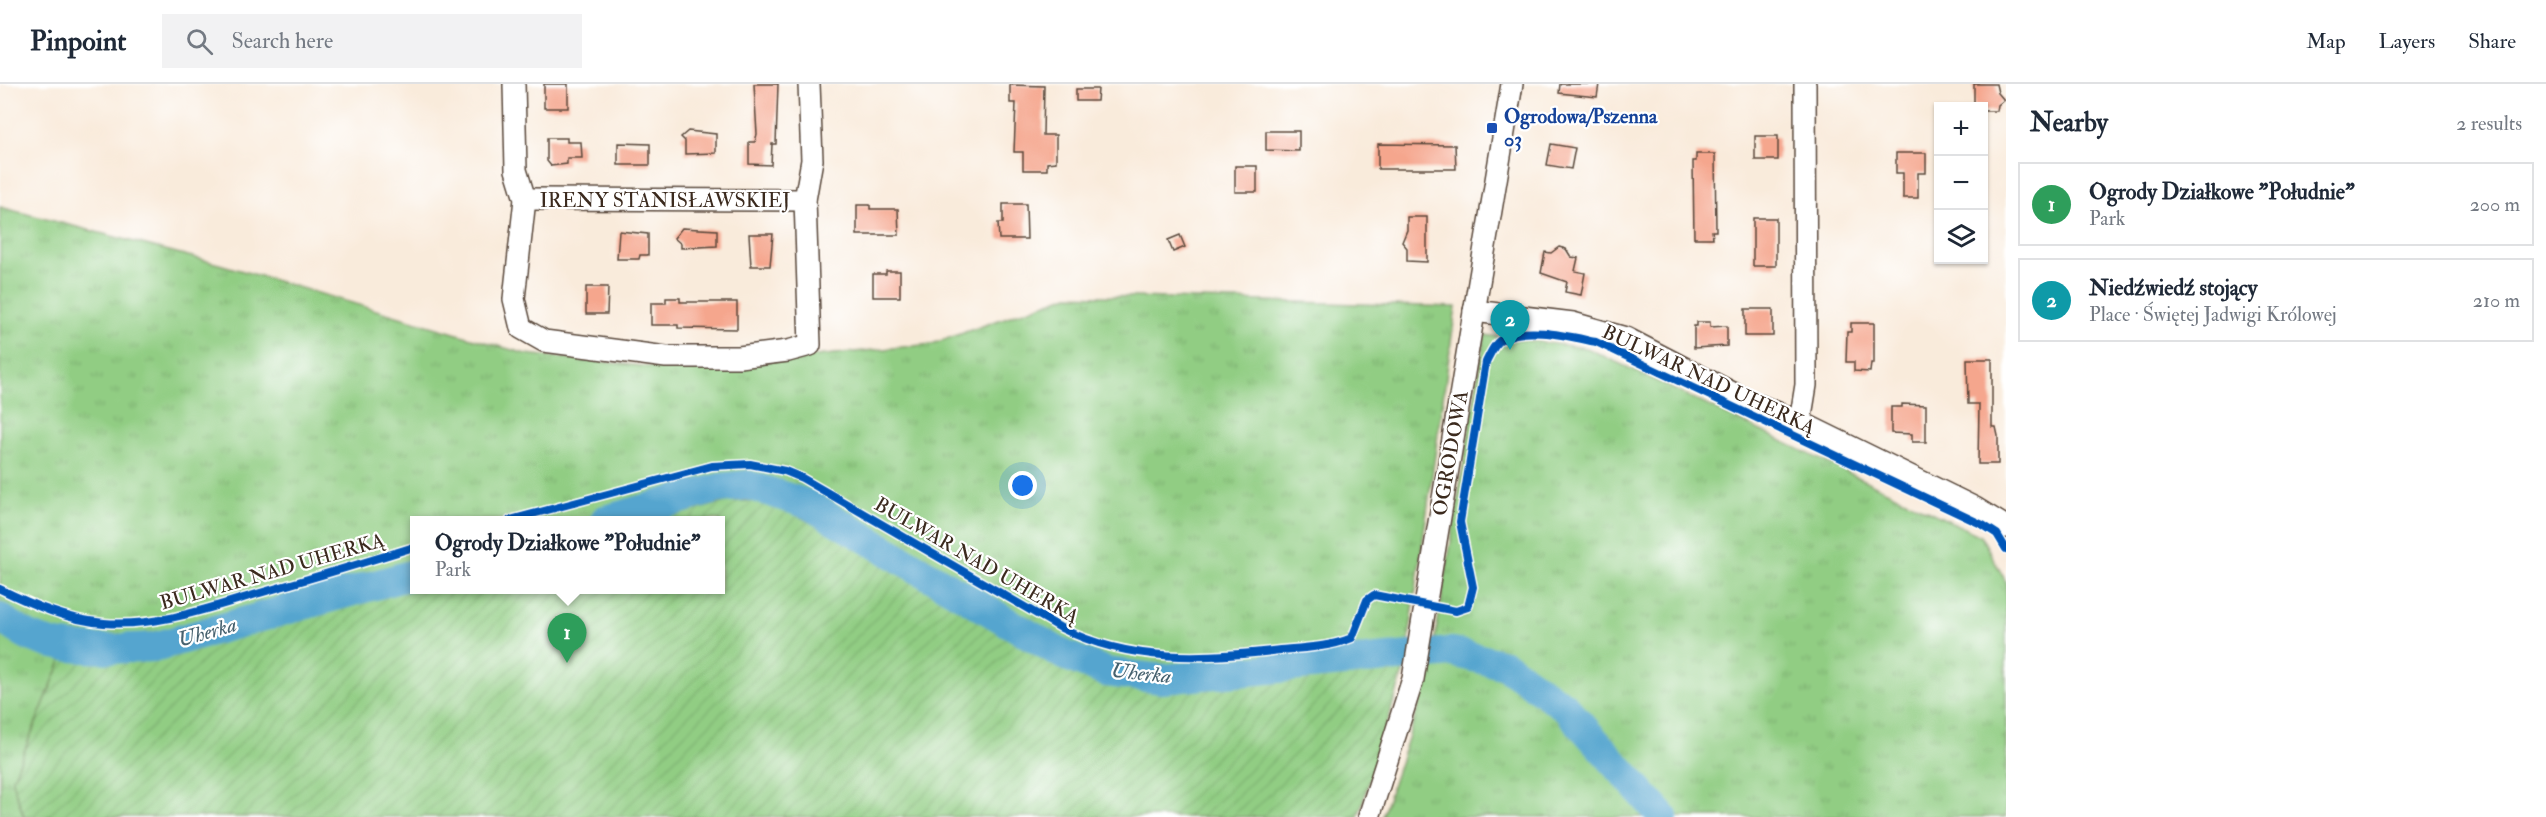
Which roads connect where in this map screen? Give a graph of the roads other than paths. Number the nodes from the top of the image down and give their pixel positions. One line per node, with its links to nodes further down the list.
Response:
1 (514, 84): 5 (street)
2 (809, 84): 6 (street, IRENY STANISŁAWSKIEJ)
3 (1512, 84): 7 (street, OGRODOWA)
4 (1805, 84): 8 (street)
5 (525, 199): 6 (street, IRENY STANISŁAWSKIEJ); 6 (street, IRENY STANISŁAWSKIEJ)
6 (805, 200)
7 (1474, 311): 8 (street); 10 (street, OGRODOWA)
8 (1800, 422): 9 (street)
9 (2006, 527)
10 (1369, 817)

